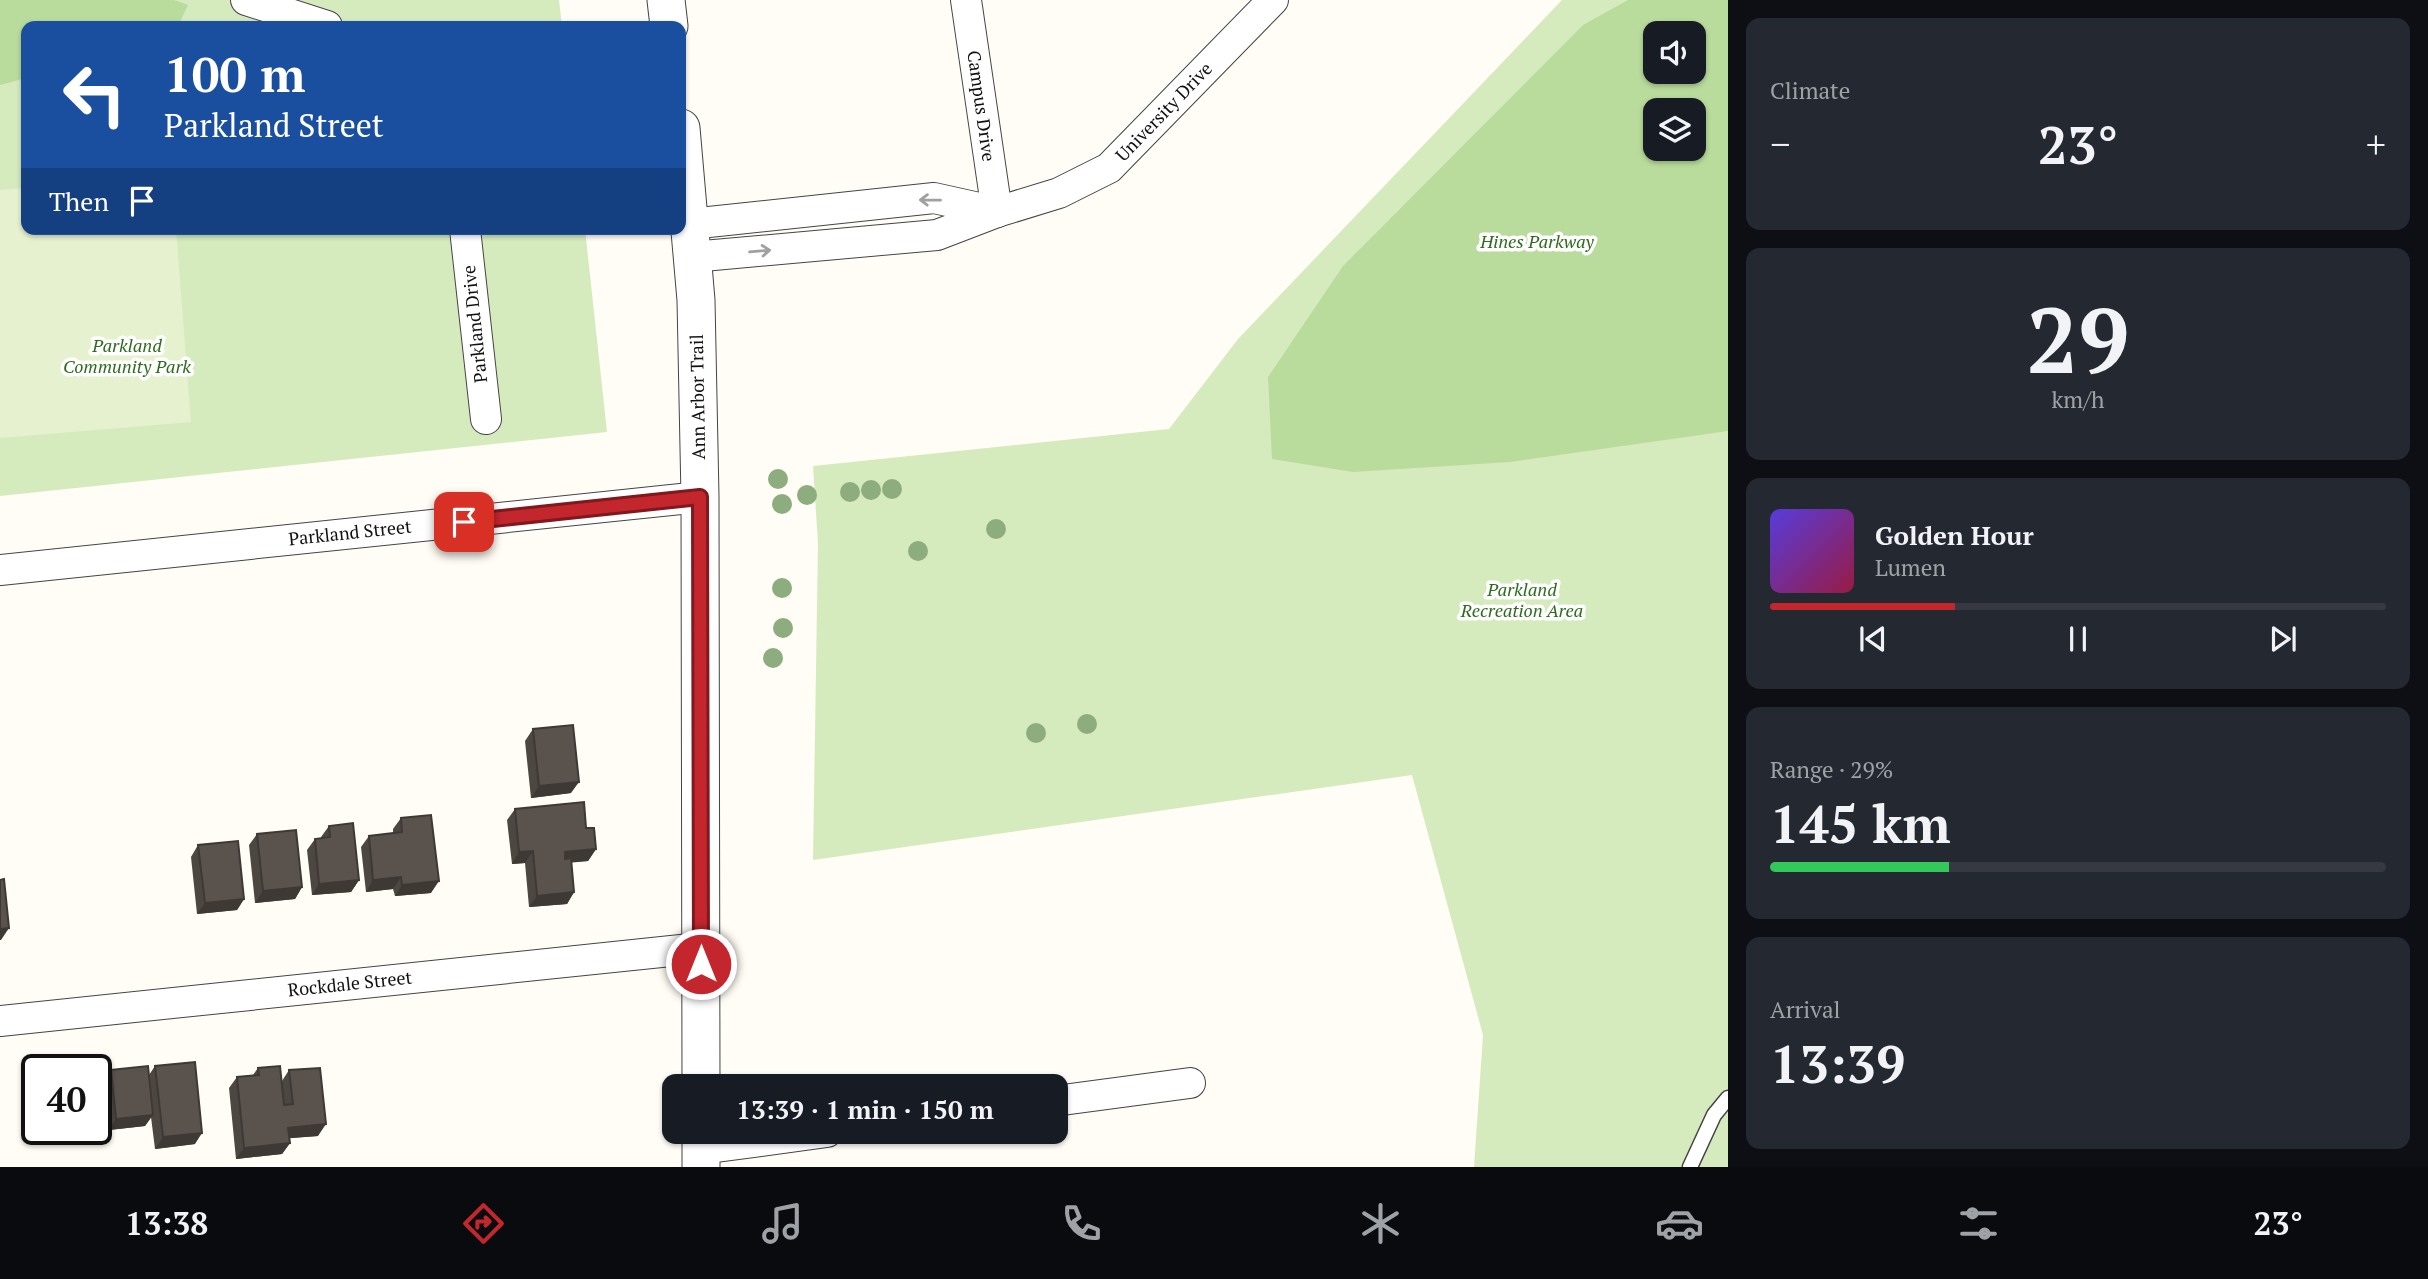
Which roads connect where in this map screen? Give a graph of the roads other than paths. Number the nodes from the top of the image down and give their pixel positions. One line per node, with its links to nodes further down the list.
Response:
1 (246, 0): 5 (street)
2 (666, 0): 6 (street)
3 (966, 0): 8 (street, Campus Drive)
4 (1273, 0): 8 (street, University Drive)
5 (311, 21)
6 (668, 21)
7 (686, 184): 10 (street, Ann Arbor Trail)
8 (997, 212): 10 (street, University Drive)
9 (466, 235): 11 (street, Parkland Drive)
10 (691, 240): 12 (street, Ann Arbor Trail)
11 (486, 418)
12 (700, 497): 13 (street, Parkland Street); 14 (street, Ann Arbor Trail)
13 (0, 570)
14 (700, 948): 15 (street, Rockdale Street); 16 (street, Ann Arbor Trail)
15 (0, 1021)
16 (701, 1074)
17 (1190, 1083): 19 (street)
18 (1728, 1098): 22 (lane)
19 (1068, 1099)
20 (743, 1144): 21 (street)
21 (701, 1150)
22 (1690, 1167)

